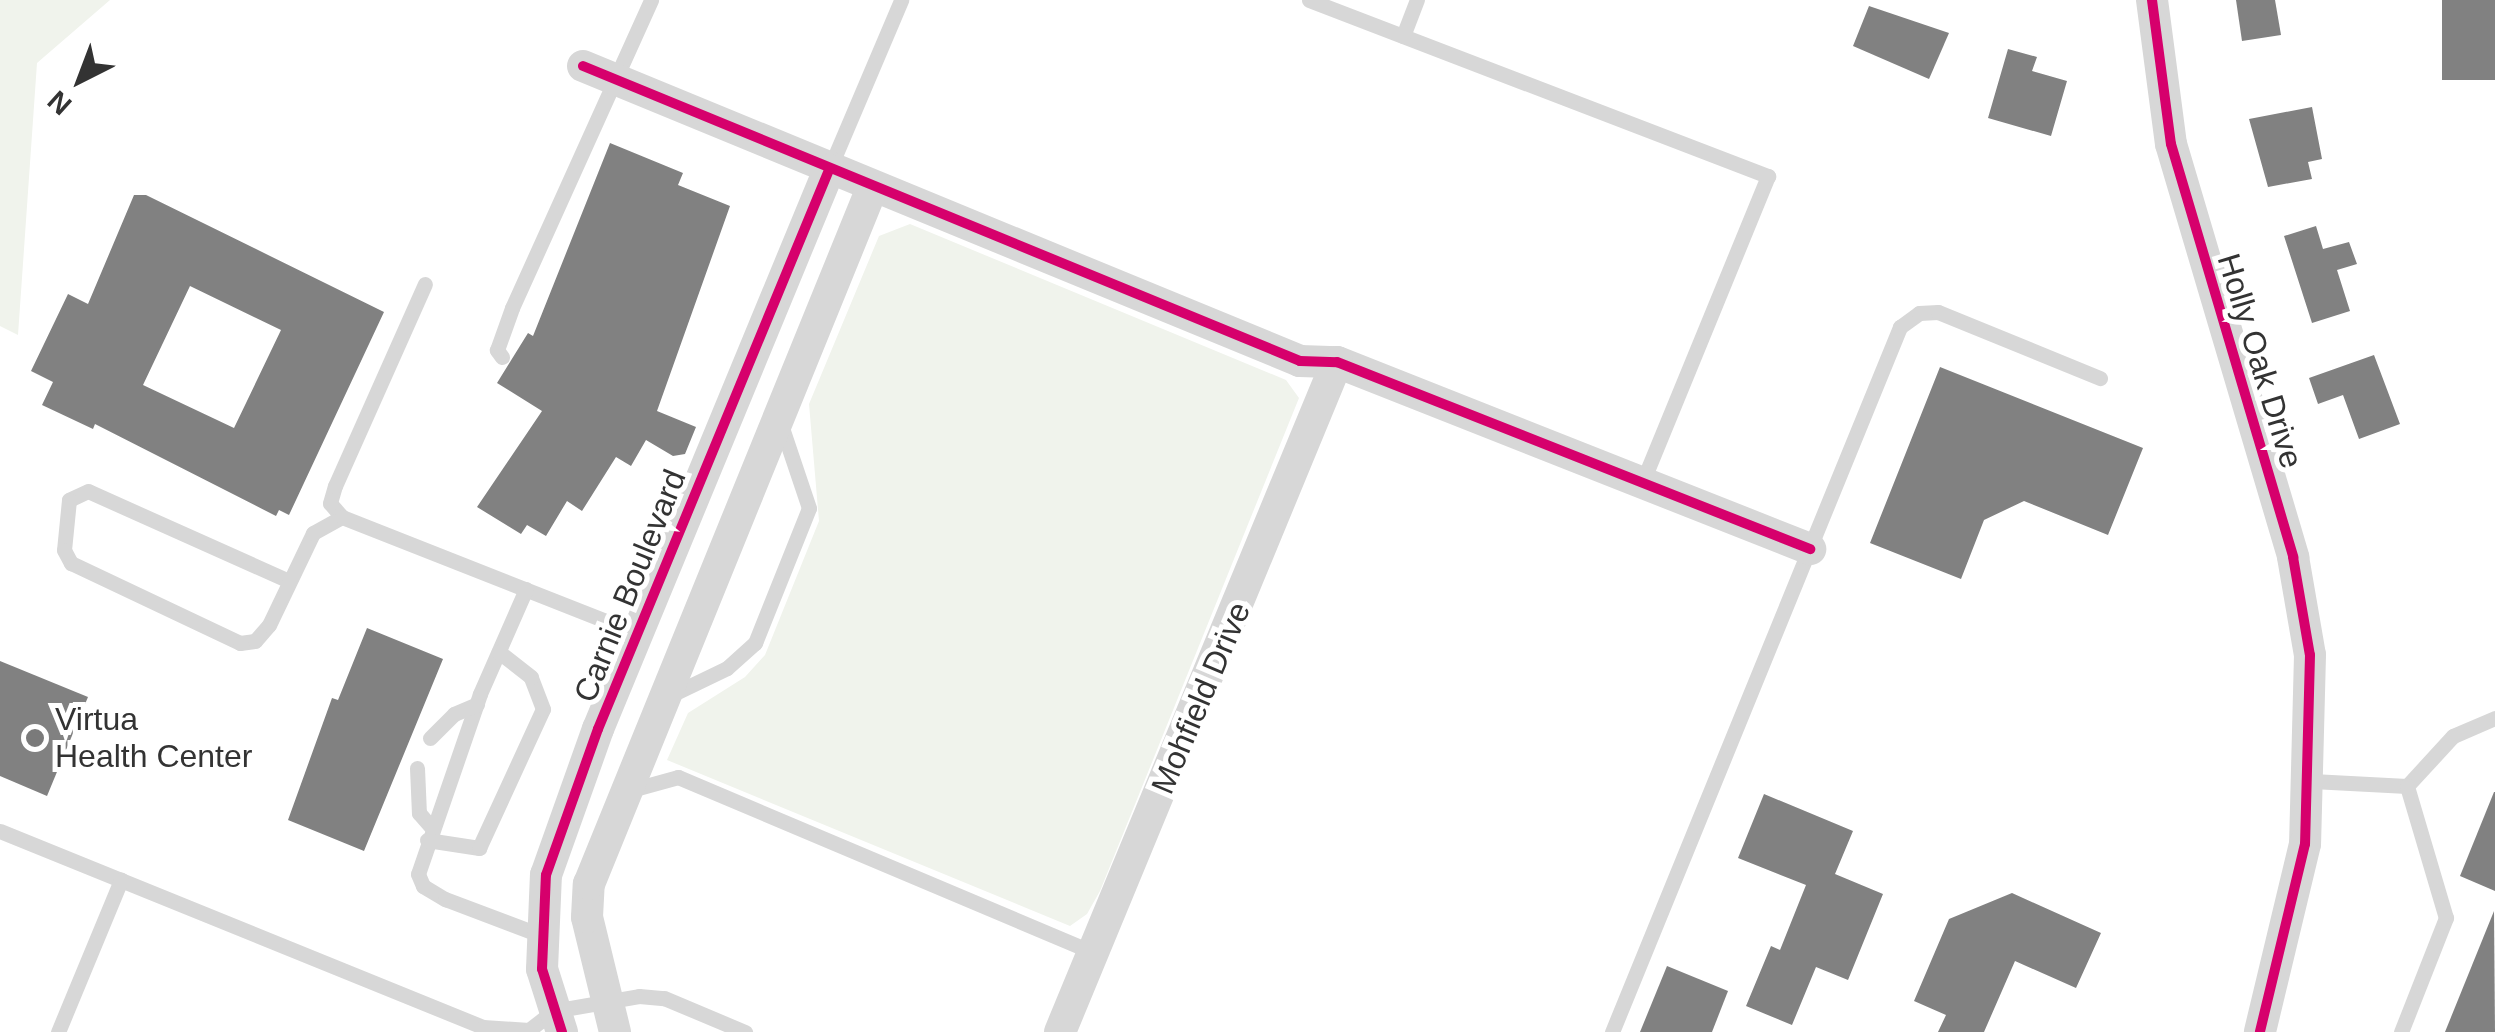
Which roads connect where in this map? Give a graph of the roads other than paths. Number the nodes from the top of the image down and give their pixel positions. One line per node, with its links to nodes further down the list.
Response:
1 (651, 0): 8 (lane)
2 (901, 0): 9 (lane)
3 (1309, 0): 6 (lane)
4 (1418, 0): 6 (lane)
5 (2152, 0): 30 (street, Holly Oak Drive)
6 (1403, 36): 17 (lane)
7 (583, 66): 8 (street)
8 (616, 80): 9 (street); 12 (lane)
9 (830, 170): 10 (street); 15 (street, Carnie Boulevard)
10 (872, 188): 13 (street); 16 (street)
11 (426, 284): 18 (lane)
12 (502, 357)
13 (1337, 362): 17 (street); 37 (street, Mohfield Drive)
14 (2100, 378): 19 (lane)
15 (738, 391): 16 (street); 22 (street, Carnie Boulevard)
16 (777, 410): 24 (street); 25 (lane)
17 (1642, 482): 19 (street)
18 (342, 517): 20 (lane); 21 (lane)
19 (1810, 549): 43 (lane)
20 (288, 581): 20 (lane)
21 (526, 590): 22 (lane); 23 (lane)
22 (637, 633): 24 (street, Carnie Boulevard); 36 (street, Carnie Boulevard)
23 (499, 652): 26 (lane); 34 (lane)
24 (681, 652): 25 (street)
25 (662, 700): 32 (street)
26 (477, 704): 28 (lane); 34 (lane)
27 (2495, 718): 31 (lane)
28 (430, 738)
29 (417, 768): 34 (lane)
30 (2312, 781): 31 (lane); 44 (street, Holly Oak Drive)
31 (2407, 786): 45 (lane)
32 (621, 795): 37 (lane); 38 (street)
33 (0, 831): 35 (lane)
34 (429, 834): 36 (lane)
35 (121, 880): 39 (lane); 40 (lane)
36 (543, 936): 39 (street, Carnie Boulevard)
37 (1094, 953): 42 (street, Mohfield Drive)
38 (610, 1017): 39 (lane); 41 (lane)
39 (557, 1021)
40 (58, 1032)
41 (745, 1032)
42 (1060, 1032)
43 (1612, 1032)
44 (2260, 1032)
45 (2402, 1032)

